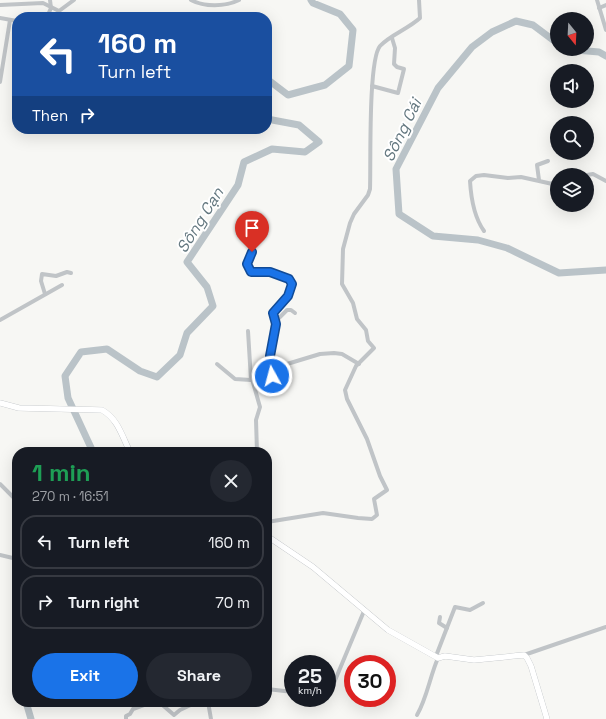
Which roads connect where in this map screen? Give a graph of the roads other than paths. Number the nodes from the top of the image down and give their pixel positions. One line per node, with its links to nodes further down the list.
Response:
1 (50, 0): 9 (street)
2 (74, 0): 9 (street)
3 (191, 0): 4 (street)
4 (238, 0)
5 (419, 0): 15 (street)
6 (597, 0): 10 (street)
7 (0, 5): 9 (street)
8 (606, 6): 10 (street)
9 (51, 8): 11 (street)
10 (599, 8): 14 (street)
11 (49, 12)
12 (0, 18): 13 (street)
13 (10, 20): 16 (street)
14 (606, 30)
15 (392, 38): 17 (street); 17 (street)
16 (0, 82)
17 (372, 86): 34 (street)
18 (548, 161): 20 (street)
19 (594, 175): 21 (street)
20 (539, 180): 22 (street); 23 (street)
21 (606, 181)
22 (550, 184)
23 (484, 231)
24 (252, 252): 30 (street)
25 (71, 273): 27 (street)
26 (62, 285): 27 (street)
27 (46, 294): 29 (street)
28 (295, 313): 30 (street)
29 (0, 320)
30 (275, 322): 33 (street)
31 (248, 331): 35 (street)
32 (217, 364): 35 (street)
33 (271, 364): 34 (street); 35 (street)
34 (358, 364): 41 (street)
35 (251, 380): 38 (street)
36 (0, 402): 37 (street)
37 (128, 447)
38 (257, 447)
39 (0, 484): 40 (street)
40 (12, 497)
41 (272, 521)
42 (272, 539): 46 (street)
43 (0, 555): 44 (street)
44 (12, 558)
45 (484, 604): 49 (street)
46 (364, 611): 51 (street); 52 (street)
47 (440, 617): 49 (street)
48 (606, 627): 50 (street)
49 (447, 628): 51 (street)
50 (524, 655): 51 (street); 62 (street)
51 (437, 657): 59 (street)
52 (336, 678)
53 (272, 690): 54 (street)
54 (284, 691)
55 (138, 707): 60 (street)
56 (165, 707): 57 (street)
57 (186, 707)
58 (209, 707): 61 (street)
59 (417, 715)
60 (126, 719)
61 (211, 719)
62 (547, 719)

